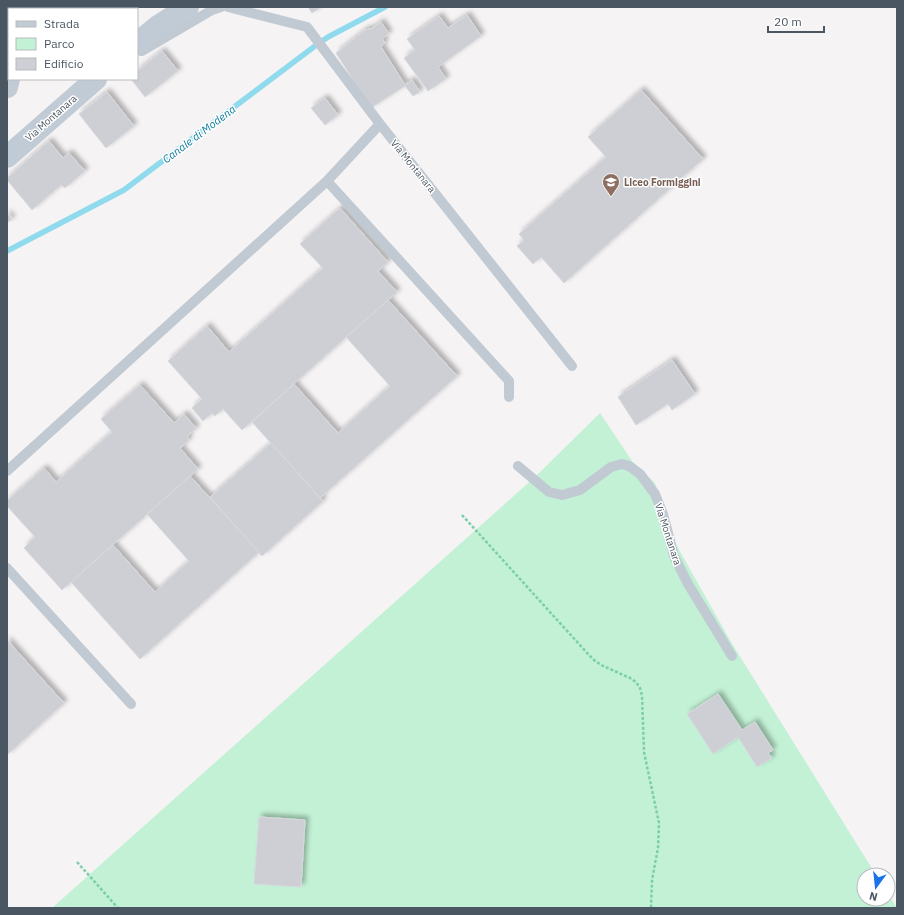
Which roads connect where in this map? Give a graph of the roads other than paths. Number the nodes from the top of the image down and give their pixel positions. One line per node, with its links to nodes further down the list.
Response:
1 (188, 7): 4 (main road)
2 (221, 7): 5 (lane)
3 (228, 7): 7 (lane, Via Montanara)
4 (138, 42)
5 (138, 50)
6 (95, 80): 8 (main road, Via Montanara)
7 (380, 124): 9 (lane); 10 (lane, Via Montanara)
8 (7, 157)
9 (327, 181): 11 (lane); 13 (lane)
10 (572, 366)
11 (509, 397)
12 (518, 466): 15 (lane, Via Montanara)
13 (7, 471)
14 (7, 568): 16 (lane)
15 (732, 656)
16 (130, 704)

